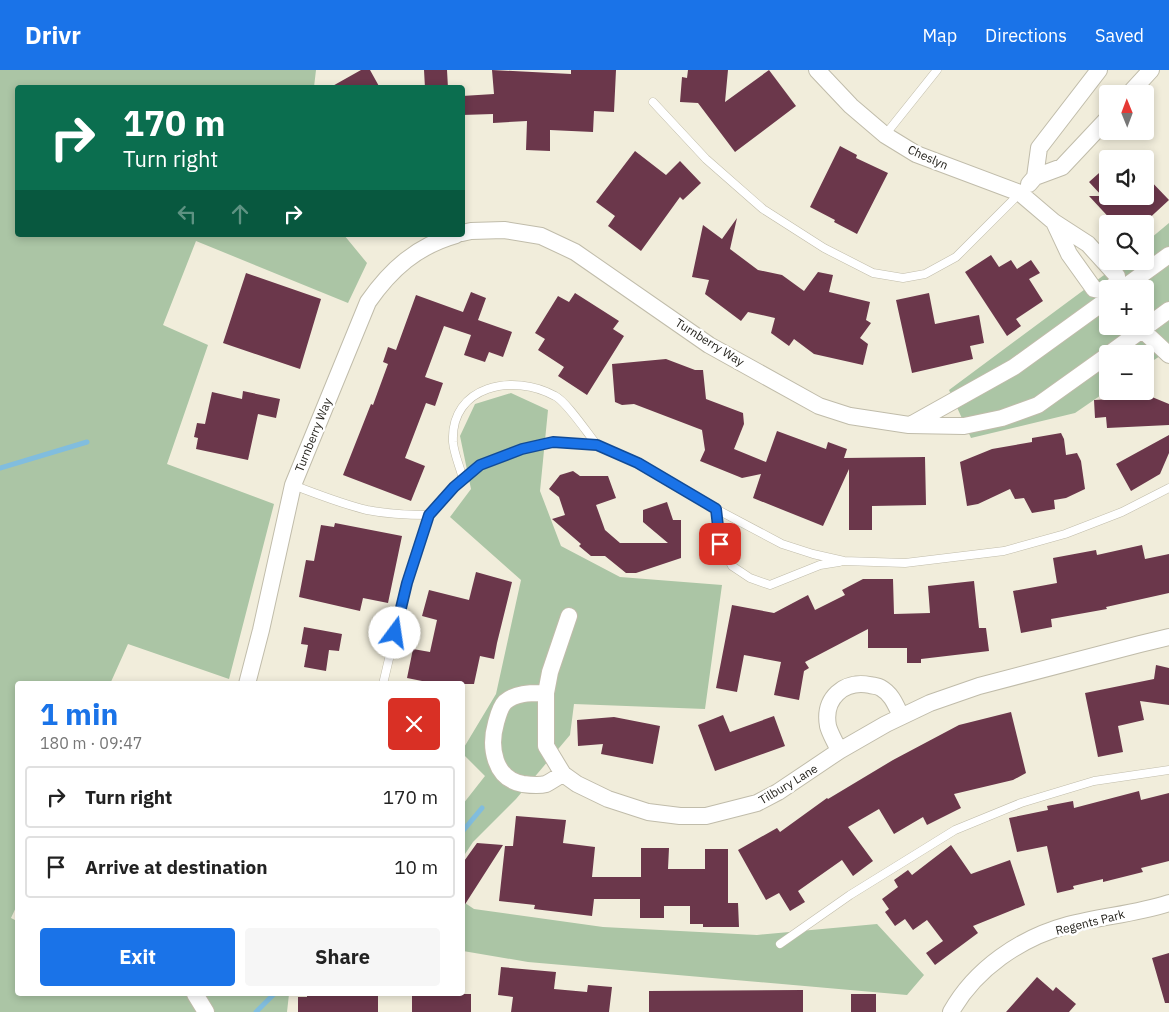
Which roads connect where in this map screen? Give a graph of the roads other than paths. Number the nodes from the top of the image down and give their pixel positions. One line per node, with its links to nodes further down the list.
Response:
1 (817, 70): 8 (street, Cheslyn)
2 (937, 70): 8 (lane)
3 (1099, 70): 9 (street)
4 (1151, 70): 5 (street)
5 (1137, 85)
6 (653, 102): 10 (lane)
7 (1099, 128): 9 (street)
8 (885, 134): 10 (street, Cheslyn)
9 (1036, 177): 10 (street)
10 (1020, 193): 11 (street, Cheslyn)
11 (1054, 222): 15 (street, Cheslyn); 17 (street, Cheslyn)
12 (465, 232): 26 (street, Turnberry Way)
13 (450, 237): 29 (street, Turnberry Way)
14 (1169, 255): 16 (street)
15 (1116, 280)
16 (1134, 280)
17 (1099, 290)
18 (1099, 306): 26 (street)
19 (1169, 310): 20 (street, Turnberry Way)
20 (1154, 319)
21 (1131, 335): 23 (street, Turnberry Way)
22 (1147, 335): 24 (street)
23 (1119, 345)
24 (1169, 355)
25 (1099, 360): 26 (street, Turnberry Way)
26 (909, 425)
27 (597, 445): 28 (lane); 28 (lane); 31 (lane)
28 (463, 479): 32 (lane)
29 (293, 485): 32 (lane); 36 (street, Turnberry Way)
30 (1169, 488): 33 (lane)
31 (716, 509): 33 (lane); 33 (lane)
32 (429, 515): 37 (lane)
33 (844, 561)
34 (569, 616): 38 (street)
35 (1169, 638): 39 (street, Tilbury Lane)
36 (248, 681)
37 (384, 681)
38 (546, 693): 42 (street); 42 (street)
39 (901, 716): 40 (street, Tilbury Lane); 40 (street)
40 (839, 751): 42 (street, Tilbury Lane)
41 (1169, 770): 44 (lane)
42 (563, 774)
43 (1169, 903): 47 (street, Regents Park)
44 (780, 944)
45 (196, 996): 46 (street)
46 (206, 1012)
47 (950, 1012)

